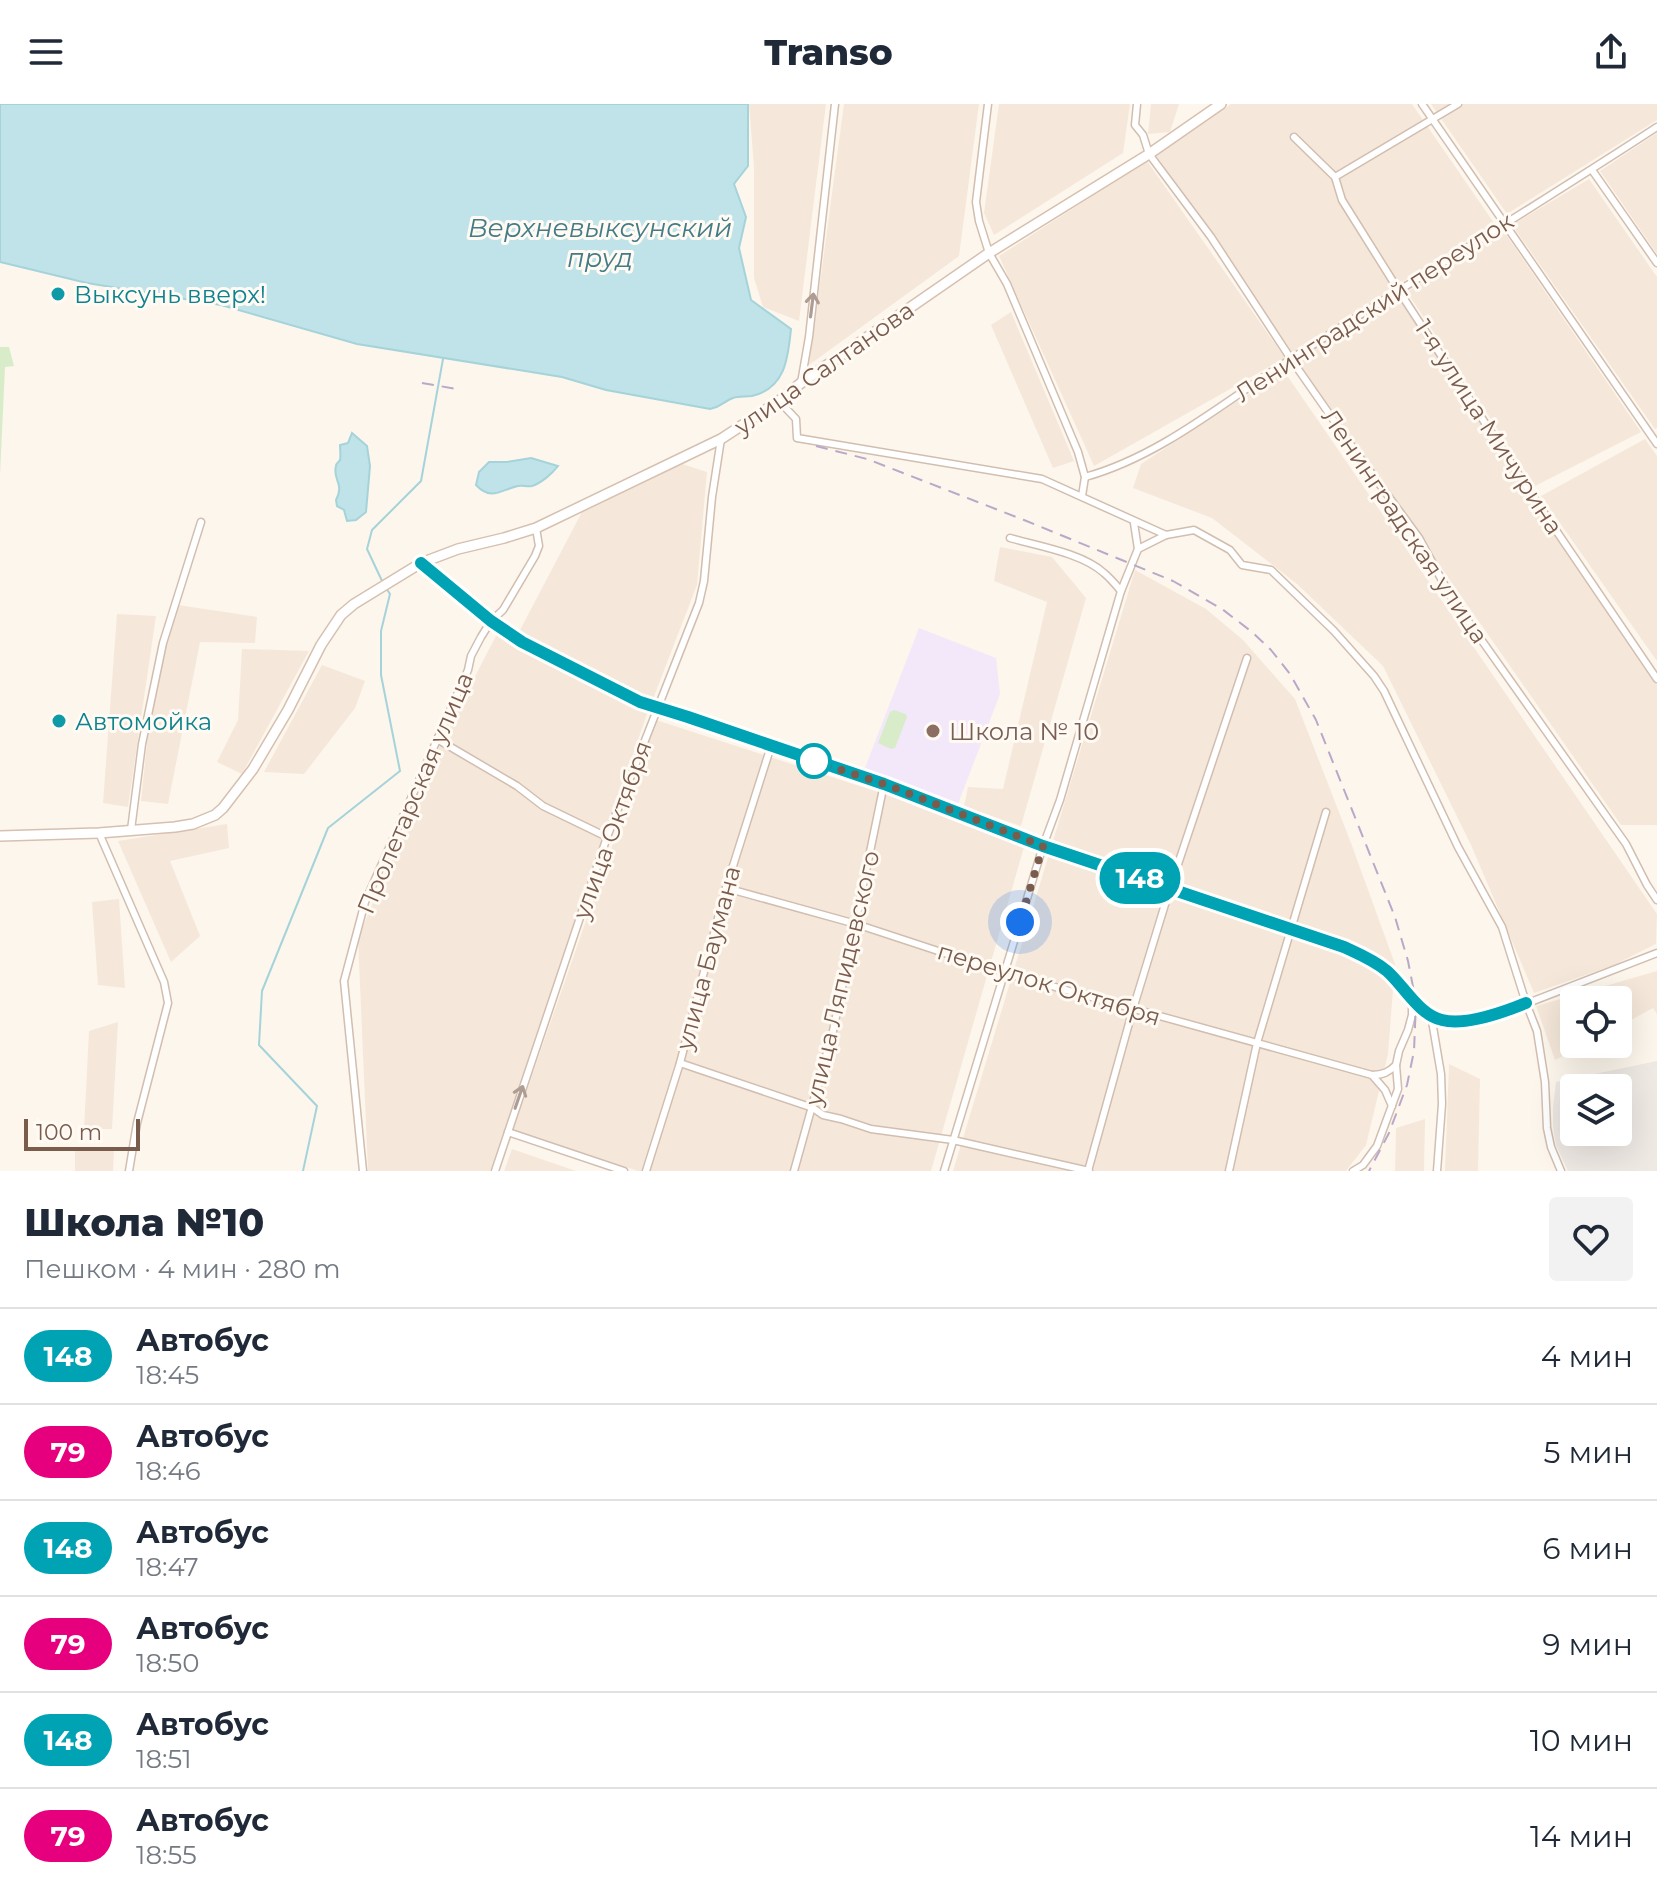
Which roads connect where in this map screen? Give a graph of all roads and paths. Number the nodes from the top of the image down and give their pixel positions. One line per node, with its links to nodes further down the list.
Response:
1 (835, 104): 18 (street, one-way to 1)
2 (988, 104): 14 (street)
3 (1137, 104): 10 (street, Ленинградская улица)
4 (1221, 104): 10 (main road, улица Салтанова)
5 (1422, 104): 7 (street)
6 (1458, 104): 7 (street)
7 (1431, 119): 12 (street); 13 (street)
8 (1657, 127): 11 (street, Ленинградский переулок)
9 (1294, 137): 12 (street, 1-я улица Мичурина)
10 (1149, 154): 14 (main road, улица Салтанова); 17 (street, Ленинградская улица)
11 (1592, 170): 13 (street, Ленинградский переулок); 15 (street)
12 (1335, 177): 16 (street, 1-я улица Мичурина)
13 (1504, 224): 16 (street, Ленинградский переулок); 21 (street)
14 (989, 253): 18 (main road, улица Салтанова); 22 (street)
15 (1657, 263)
16 (1399, 291): 17 (street, Ленинградский переулок); 34 (street, 1-я улица Мичурина)
17 (1291, 359): 22 (street, Ленинградский переулок); 47 (street, Ленинградская улица)
18 (801, 383): 19 (main road, улица Салтанова)
19 (779, 401): 20 (main road, улица Салтанова); 23 (street)
20 (721, 439): 26 (main road, улица Салтанова); 35 (street, улица Октября)
21 (1657, 444)
22 (1085, 477): 23 (street)
23 (1082, 496): 25 (street)
24 (201, 522): 40 (street)
25 (1134, 523): 27 (street); 29 (street)
26 (536, 528): 30 (main road, улица Салтанова); 32 (street, Пролетарская улица)
27 (1166, 535): 29 (street); 53 (street)
28 (1010, 538): 31 (street)
29 (1138, 549): 31 (street)
30 (421, 563): 32 (street); 40 (main road, улица Салтанова)
31 (1121, 591): 44 (street)
32 (491, 621): 35 (street); 36 (street, Пролетарская улица)
33 (1247, 658): 46 (street)
34 (1657, 679)
35 (657, 708): 37 (street); 43 (street, улица Октября)
36 (437, 739): 43 (street); 65 (street, Пролетарская улица)
37 (771, 746): 38 (street); 45 (street, улица Баумана)
38 (884, 784): 44 (street); 48 (street, улица Ляпидевского)
39 (1326, 812): 49 (street)
40 (131, 830): 41 (main road, улица Салтанова)
41 (99, 833): 42 (main road, улица Салтанова); 64 (street)
42 (0, 836)
43 (607, 837): 62 (street, улица Октября, one-way to 43)
44 (1043, 846): 46 (street); 51 (street)
45 (726, 888): 48 (street, переулок Октября); 57 (street, улица Баумана)
46 (1170, 888): 49 (street); 54 (street)
47 (1657, 900)
48 (856, 924): 51 (street, переулок Октября); 61 (street, улица Ляпидевского)
49 (1291, 929): 52 (street); 56 (street)
50 (1657, 953): 53 (street)
51 (1005, 973): 54 (street, переулок Октября); 63 (street)
52 (1412, 998): 55 (street); 58 (street)
53 (1526, 1003): 55 (street); 75 (street)
54 (1133, 1009): 56 (street, переулок Октября); 71 (street)
55 (1431, 1015): 74 (street)
56 (1257, 1043): 59 (street, переулок Октября); 72 (street)
57 (680, 1063): 61 (street); 68 (street, улица Баумана)
58 (1396, 1065): 59 (street); 60 (street)
59 (1372, 1075): 60 (street)
60 (1392, 1106): 73 (street)
61 (813, 1108): 63 (street); 69 (street, улица Ляпидевского)
62 (508, 1132): 66 (street, улица Октября); 67 (street)
63 (953, 1140): 70 (street); 71 (street)
64 (129, 1171)
65 (363, 1171)
66 (495, 1171)
67 (624, 1171)
68 (646, 1171)
69 (794, 1171)
70 (944, 1171)
71 (1088, 1171)
72 (1229, 1171)
73 (1353, 1171)
74 (1437, 1171)
75 (1561, 1171)

